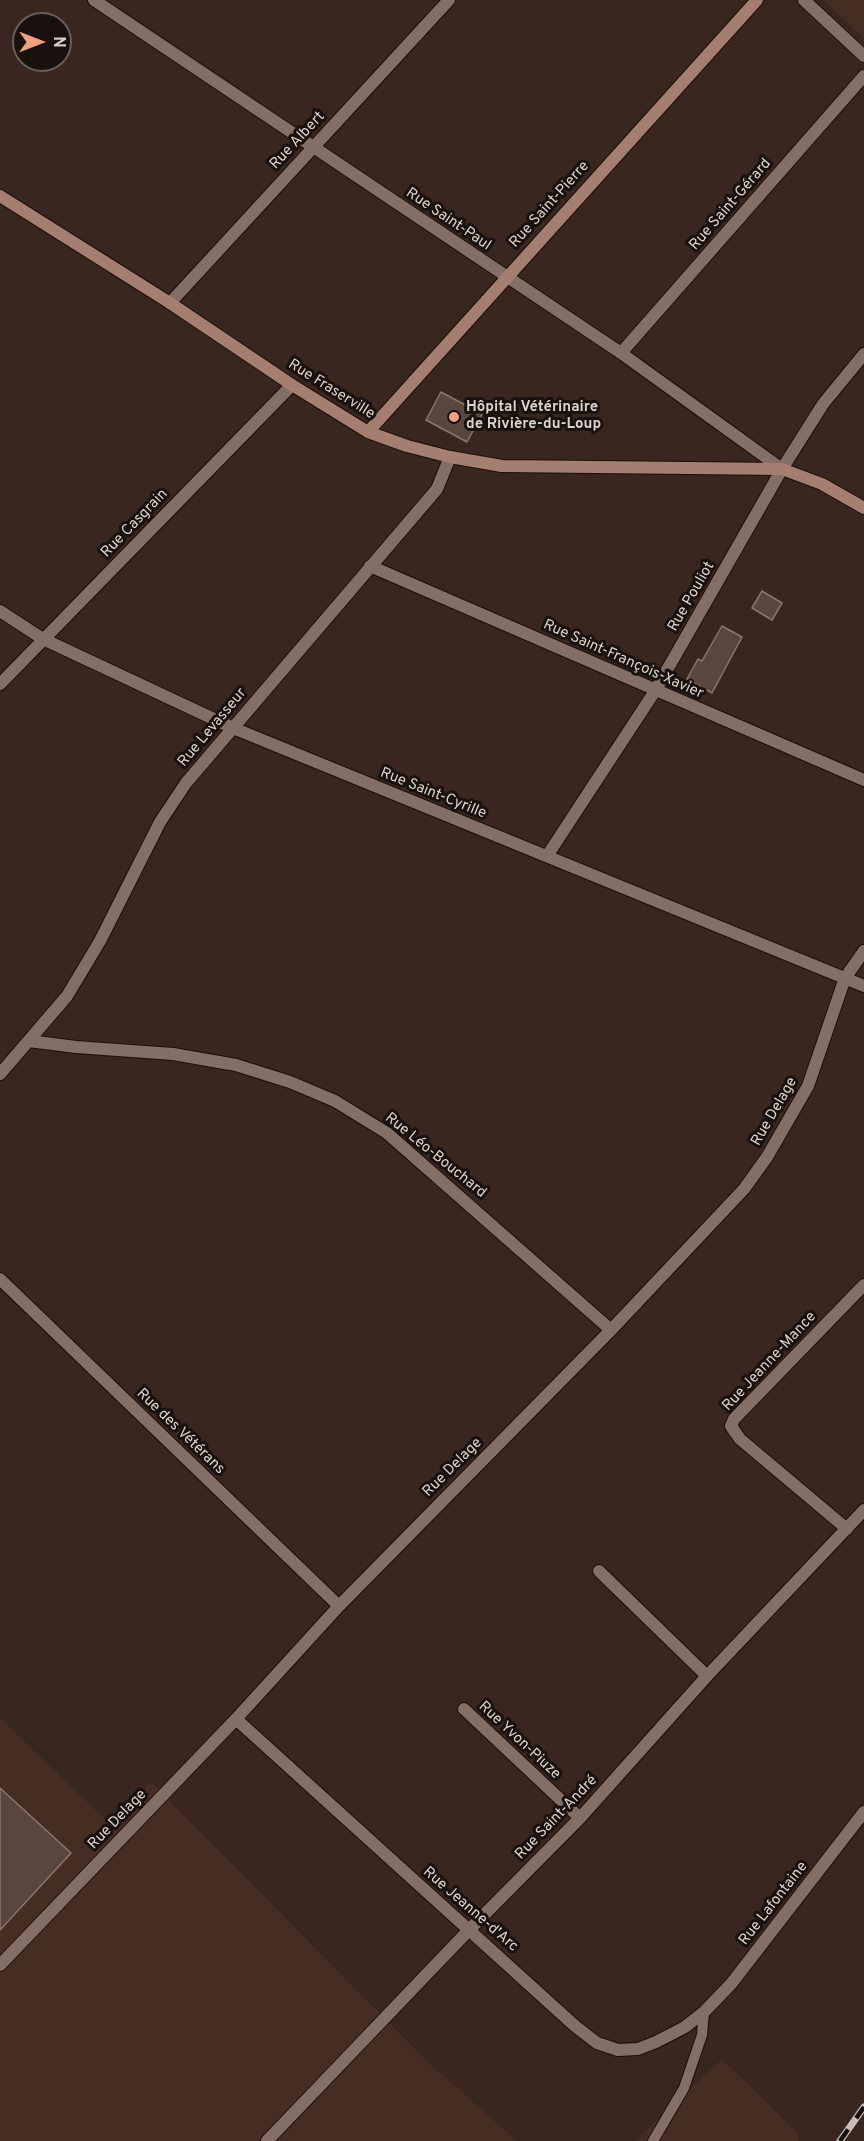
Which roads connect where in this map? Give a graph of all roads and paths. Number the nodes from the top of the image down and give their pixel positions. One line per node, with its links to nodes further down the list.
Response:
1 (94, 0): 7 (street, Rue Saint-Paul)
2 (448, 0): 7 (street, Rue Albert)
3 (757, 0): 9 (main road, Rue Saint-Pierre)
4 (804, 0): 5 (street)
5 (864, 56)
6 (864, 76): 11 (street, Rue Saint-Gérard)
7 (312, 147): 9 (street, Rue Saint-Paul); 10 (street, Rue Albert)
8 (3, 202): 10 (main road, Rue Fraserville)
9 (506, 277): 11 (street, Rue Saint-Paul); 14 (main road, Rue Saint-Pierre)
10 (170, 303): 13 (main road, Rue Fraserville)
11 (621, 353): 16 (street, Rue Saint-Paul)
12 (864, 354): 16 (street, Rue Pouliot)
13 (292, 385): 14 (main road, Rue Fraserville); 20 (street, Rue Casgrain)
14 (368, 432): 15 (main road, Rue Fraserville)
15 (450, 457): 16 (main road, Rue Fraserville); 18 (street, Rue Levasseur)
16 (782, 469): 17 (main road, Rue Fraserville); 22 (street, Rue Pouliot)
17 (864, 508)
18 (370, 566): 22 (street, Rue Saint-François-Xavier); 23 (street, Rue Levasseur)
19 (0, 611): 20 (street, Rue Saint-Cyrille)
20 (43, 639): 21 (street, Rue Casgrain); 23 (street, Rue Saint-Cyrille)
21 (0, 684)
22 (655, 691): 24 (street, Rue Saint-François-Xavier); 25 (street, Rue Pouliot)
23 (233, 728): 25 (street, Rue Saint-Cyrille); 29 (street, Rue Levasseur)
24 (864, 780)
25 (547, 856): 27 (street, Rue Saint-Cyrille)
26 (864, 951): 27 (street, Rue Delage)
27 (845, 978): 28 (street, Rue Saint-Cyrille); 33 (street, Rue Delage)
28 (864, 986)
29 (29, 1041): 30 (street); 33 (street, Rue Léo-Bouchard)
30 (0, 1074)
31 (0, 1279): 37 (street, Rue des Vétérans)
32 (864, 1285): 35 (street, Rue Jeanne-Mance)
33 (611, 1330): 37 (street, Rue Delage)
34 (864, 1510): 35 (street, Rue Saint-André)
35 (847, 1529): 38 (street, Rue Saint-André)
36 (599, 1571): 38 (street)
37 (339, 1606): 40 (street, Rue Delage)
38 (707, 1676): 42 (street, Rue Saint-André)
39 (464, 1709): 42 (street, Rue Yvon-Piuze)
40 (236, 1719): 43 (street, Rue Jeanne-d'Arc); 44 (street, Rue Delage)
41 (864, 1812): 45 (street, Rue Lafontaine)
42 (580, 1818): 43 (street, Rue Saint-André)
43 (468, 1931): 45 (street, Rue Jeanne-d'Arc); 47 (street, Rue Saint-André)
44 (0, 1965)
45 (704, 2012): 46 (lane)
46 (656, 2139)
47 (267, 2141)

